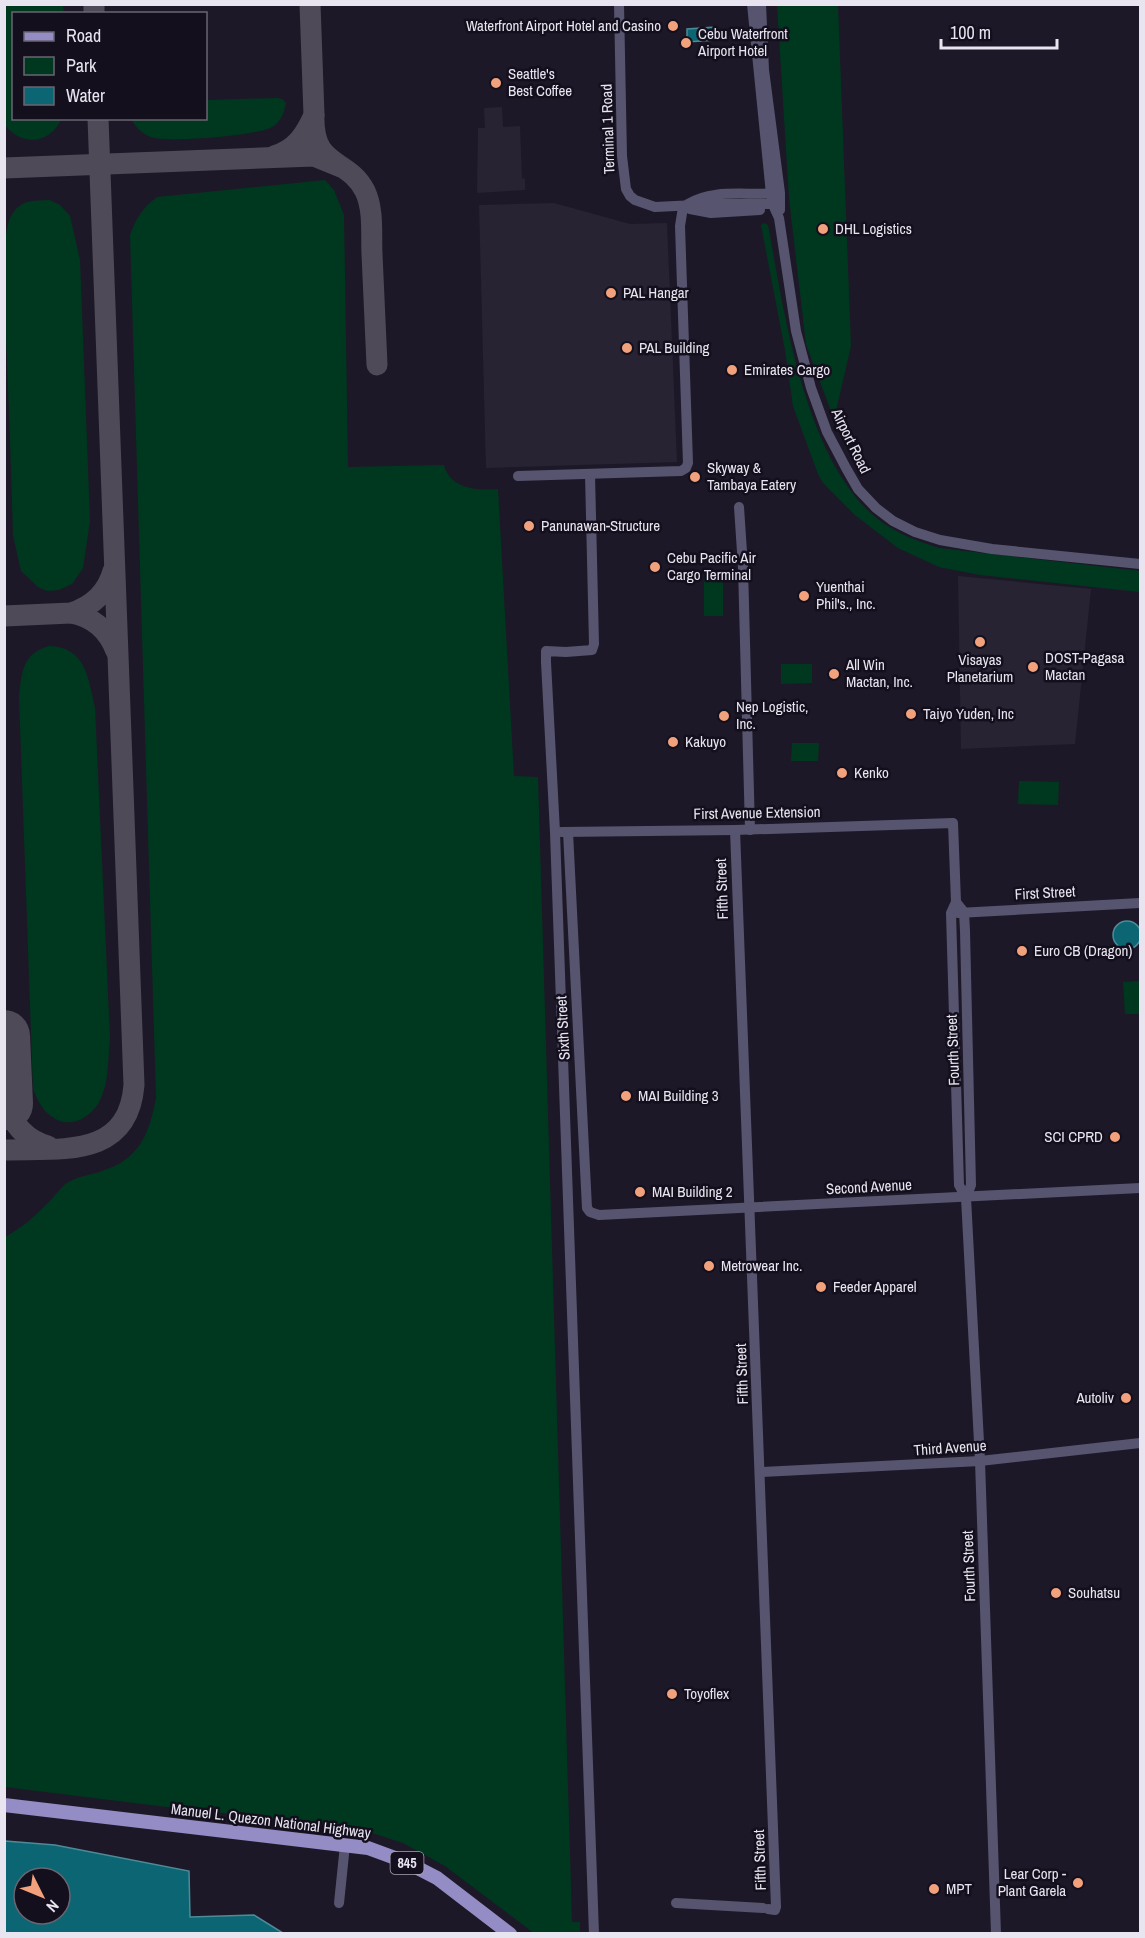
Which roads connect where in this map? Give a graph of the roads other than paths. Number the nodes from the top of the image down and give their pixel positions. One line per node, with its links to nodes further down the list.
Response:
1 (619, 4): 5 (street, Terminal 1 Road)
2 (752, 4): 4 (street, Airport Road)
3 (760, 4): 4 (street, Airport Road)
4 (776, 199): 5 (street, Terminal 1 Road); 6 (street, Airport Road)
5 (683, 207): 6 (street, Terminal 1 Road); 7 (street)
6 (780, 221): 10 (street, Airport Road)
7 (590, 474): 8 (street); 39 (street)
8 (518, 476)
9 (739, 507): 13 (street)
10 (1140, 564)
11 (953, 823): 13 (street, First Avenue Extension); 15 (street, Fourth Street)
12 (735, 830): 13 (street, First Avenue Extension); 14 (street, First Avenue Extension); 29 (street, Fifth Street)
13 (750, 830)
14 (565, 832): 30 (street, Sixth Street)
15 (956, 902): 17 (street); 18 (street, Fourth Street)
16 (1140, 903): 17 (street, First Street)
17 (964, 912): 18 (street, First Street); 20 (street, Fourth Street)
18 (951, 913): 19 (street, Fourth Street)
19 (952, 931): 20 (street); 21 (street, Fourth Street)
20 (965, 931): 22 (street, Fourth Street)
21 (954, 991): 22 (street); 23 (street, Fourth Street)
22 (966, 991): 24 (street, Fourth Street)
23 (955, 1044): 24 (street); 26 (street, Fourth Street)
24 (968, 1044): 25 (street, Fourth Street)
25 (969, 1091): 26 (street); 28 (street, Fourth Street)
26 (957, 1092): 28 (street, Fourth Street)
27 (1140, 1188): 28 (street, Second Avenue)
28 (966, 1198): 29 (street, Second Avenue); 32 (street, Fourth Street)
29 (750, 1208): 30 (street, Second Avenue); 33 (street, Fifth Street)
30 (599, 1215)
31 (1140, 1443): 32 (street, Third Avenue)
32 (980, 1461): 33 (street, Third Avenue); 40 (street, Fourth Street)
33 (760, 1472): 37 (street, Fifth Street)
34 (4, 1805): 35 (main road, Manuel L. Quezon National Highway / 845)
35 (345, 1845): 36 (street); 38 (main road, Manuel L. Quezon National Highway / 845)
36 (339, 1903)
37 (676, 1903)
38 (510, 1934)
39 (594, 1934)
40 (996, 1934)

